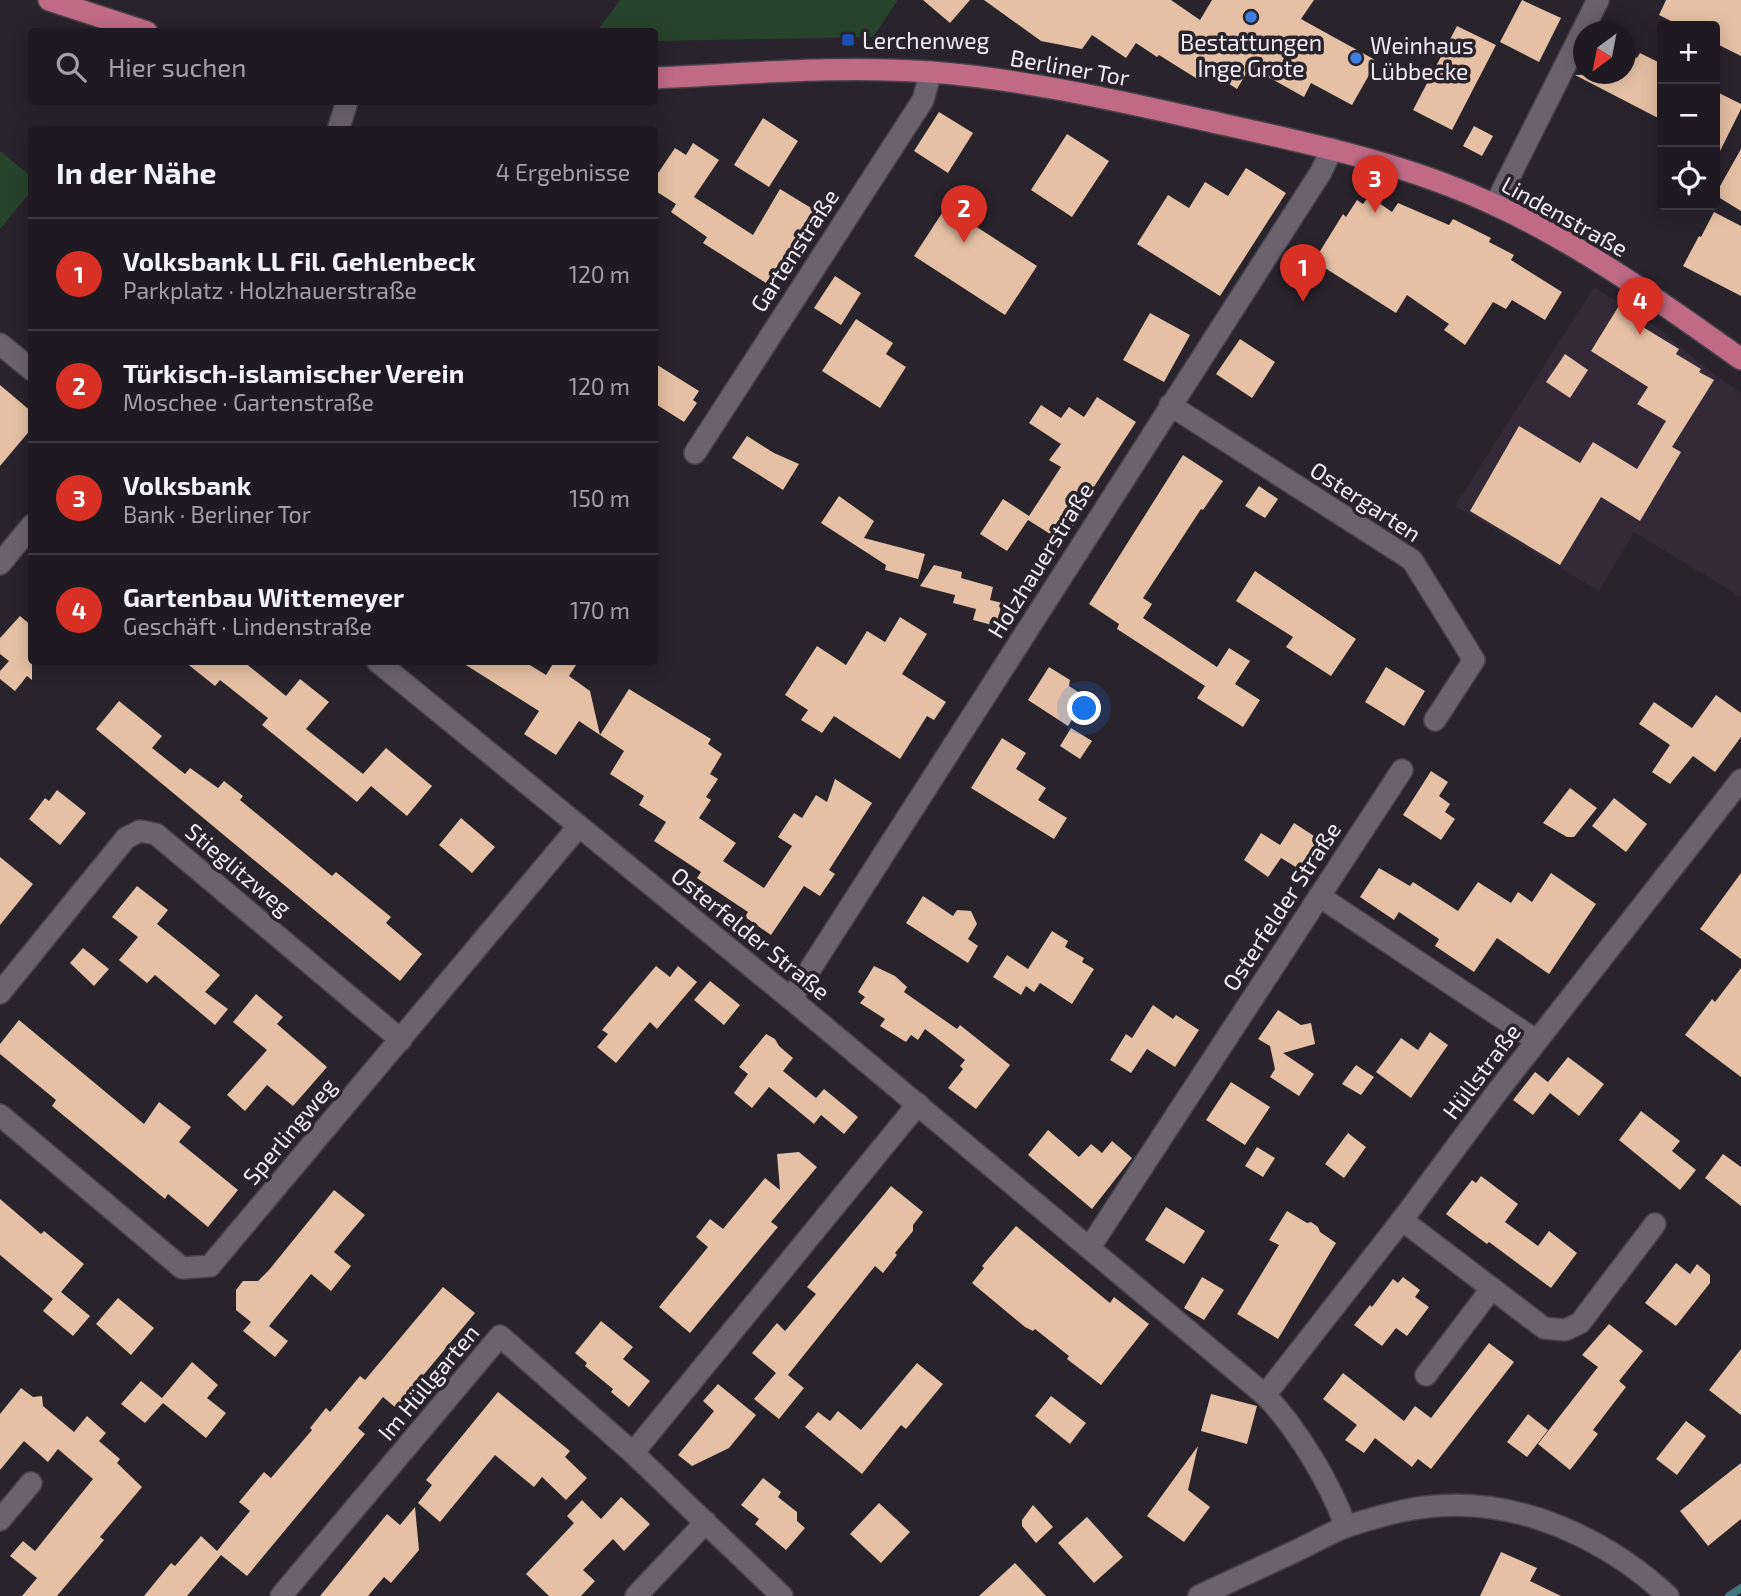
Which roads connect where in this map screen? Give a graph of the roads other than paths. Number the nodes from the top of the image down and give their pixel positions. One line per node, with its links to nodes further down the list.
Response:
1 (49, 0): 3 (main road)
2 (1598, 0): 10 (street)
3 (135, 28)
4 (931, 72): 5 (main road, Berliner Tor); 8 (main road, Berliner Tor); 15 (street, Gartenstraße)
5 (658, 78)
6 (346, 105): 7 (street)
7 (339, 126)
8 (1332, 149): 9 (main road, Berliner Tor); 14 (street, Holzhauerstraße)
9 (1426, 177): 10 (main road, Lindenstraße)
10 (1495, 205): 12 (main road, Lindenstraße)
11 (0, 344): 13 (street)
12 (1741, 359)
13 (28, 367)
14 (1170, 405): 19 (street, Ostergarten); 25 (street, Holzhauerstraße)
15 (695, 453)
16 (28, 530): 17 (street)
17 (0, 564)
18 (382, 665): 22 (street, Osterfelder Straße)
19 (1435, 720)
20 (1402, 770): 23 (street, Osterfelder Straße)
21 (1741, 780): 27 (street, Hüllstraße)
22 (579, 826): 25 (street, Osterfelder Straße); 26 (street, Sperlingweg)
23 (1319, 896): 27 (street); 32 (street, Osterfelder Straße)
24 (0, 993): 26 (street, Stieglitzweg)
25 (791, 999): 28 (street, Osterfelder Straße)
26 (401, 1040): 29 (street, Sperlingweg)
27 (1537, 1041): 30 (street, Hüllstraße)
28 (918, 1104): 32 (street, Osterfelder Straße); 36 (street)
29 (0, 1115)
30 (1402, 1220): 33 (street); 35 (street, Hüllstraße)
31 (1655, 1224): 33 (street)
32 (1090, 1247): 35 (street, Osterfelder Straße)
33 (1492, 1288): 34 (street)
34 (1426, 1375)
35 (1265, 1395): 40 (street, Osterfelder Straße)
36 (633, 1453): 39 (street, Im Hüllgarten); 41 (street, Im Hüllgarten)
37 (31, 1482): 38 (street)
38 (0, 1520)
39 (706, 1522): 42 (street); 43 (street, Im Hüllgarten)
40 (1346, 1527): 44 (street); 45 (street)
41 (281, 1596)
42 (636, 1596)
43 (782, 1596)
44 (1199, 1596)
45 (1668, 1596)

